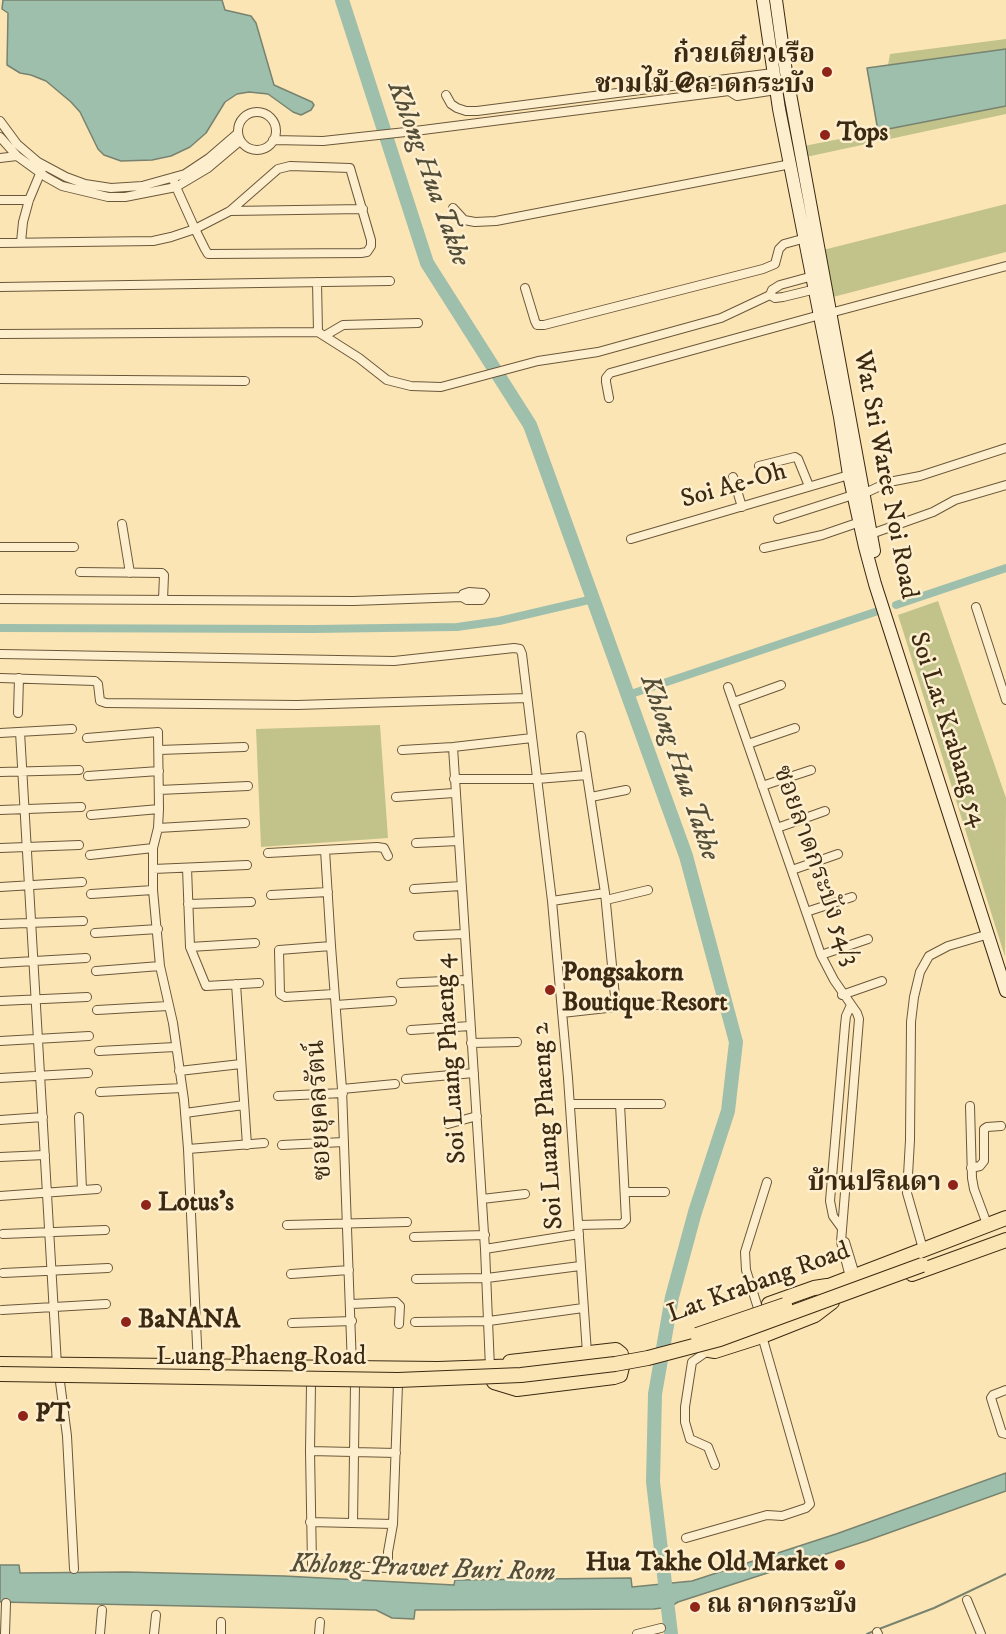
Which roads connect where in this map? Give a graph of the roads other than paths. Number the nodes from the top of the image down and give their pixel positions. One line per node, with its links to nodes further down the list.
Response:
1 (763, 0): 3 (main road, Wat Sri Waree Noi Road)
2 (776, 0): 3 (main road, Wat Sri Waree Noi Road)
3 (780, 81): 4 (street); 8 (street); 11 (main road, Wat Sri Waree Noi Road); 31 (main road, Wat Sri Waree Noi Road)
4 (446, 95)
5 (0, 121): 12 (street)
6 (0, 137): 9 (street)
7 (239, 137): 8 (street); 8 (street); 13 (street)
8 (273, 140)
9 (17, 156): 10 (street); 12 (street)
10 (0, 158)
11 (791, 164): 16 (street); 20 (main road, Wat Sri Waree Noi Road)
12 (42, 169): 13 (street); 15 (street)
13 (175, 183): 19 (street)
14 (0, 200): 15 (street)
15 (29, 200): 21 (street)
16 (453, 208)
17 (363, 209): 18 (street); 18 (street); 19 (street)
18 (231, 211): 19 (street)
19 (195, 229): 21 (street)
20 (806, 238): 24 (main road, Wat Sri Waree Noi Road); 28 (street)
21 (21, 242): 22 (street)
22 (0, 243)
23 (1006, 266): 31 (street)
24 (813, 276): 29 (main road, Wat Sri Waree Noi Road); 30 (street)
25 (390, 281): 26 (street)
26 (316, 282): 27 (street); 33 (street)
27 (0, 287)
28 (525, 288)
29 (816, 289): 30 (street); 31 (main road, Wat Sri Waree Noi Road)
30 (770, 295): 33 (street)
31 (825, 314): 37 (street); 40 (main road, Wat Sri Waree Noi Road); 44 (main road, Wat Sri Waree Noi Road)
32 (418, 323): 33 (street)
33 (322, 333): 34 (street)
34 (0, 334)
35 (0, 379): 36 (street)
36 (245, 381)
37 (609, 398)
38 (1006, 448): 44 (street)
39 (759, 465): 43 (street)
40 (849, 475): 43 (street, Soi Ae-Oh); 44 (main road, Wat Sri Waree Noi Road)
41 (733, 477): 45 (street)
42 (1006, 485): 49 (street)
43 (809, 486): 45 (street, Soi Ae-Oh)
44 (858, 495): 46 (street); 47 (main road, Wat Sri Waree Noi Road); 49 (main road, Wat Sri Waree Noi Road)
45 (742, 507): 50 (street, Soi Ae-Oh)
46 (778, 519)
47 (860, 522): 53 (street); 60 (main road, Wat Sri Waree Noi Road)
48 (122, 524): 55 (street)
49 (871, 534): 60 (main road, Wat Sri Waree Noi Road)
50 (631, 538)
51 (0, 547): 52 (street)
52 (74, 547)
53 (764, 548)
54 (81, 572): 55 (street)
55 (130, 573): 58 (street)
56 (462, 597): 58 (street)
57 (0, 599): 58 (street)
58 (163, 600)
59 (976, 608): 67 (street)
60 (888, 620): 144 (main road, Soi Lat Krabang 54)
61 (0, 654): 66 (street, Soi Luang Phaeng 2)
62 (0, 678): 63 (street)
63 (19, 678): 66 (street); 69 (street)
64 (781, 685): 68 (street)
65 (728, 687): 68 (street, ซอยลาดกระบัง 54/3)
66 (527, 698): 76 (street, Soi Luang Phaeng 2)
67 (1006, 700)
68 (734, 702): 77 (street, ซอยลาดกระบัง 54/3)
69 (18, 713)
70 (795, 728): 77 (street)
71 (72, 729): 72 (street)
72 (20, 732): 73 (street); 84 (street)
73 (0, 733)
74 (580, 736): 87 (street)
75 (87, 738): 80 (street)
76 (532, 738): 79 (street); 90 (street, Soi Luang Phaeng 2)
77 (748, 744): 92 (street, ซอยลาดกระบัง 54/3)
78 (244, 747): 80 (street)
79 (453, 747): 81 (street); 89 (street, Soi Luang Phaeng 4)
80 (159, 750): 85 (street)
81 (402, 750)
82 (79, 770): 84 (street)
83 (811, 770): 92 (street)
84 (22, 771): 86 (street); 99 (street)
85 (159, 771): 88 (street); 93 (street)
86 (0, 772)
87 (587, 775): 90 (street); 97 (street)
88 (88, 777)
89 (454, 779): 90 (street); 95 (street, Soi Luang Phaeng 4)
90 (537, 779): 134 (street, Soi Luang Phaeng 2)
91 (248, 786): 93 (street)
92 (762, 786): 106 (street, ซอยลาดกระบัง 54/3)
93 (159, 790): 100 (street)
94 (626, 790): 97 (street)
95 (454, 793): 96 (street); 107 (street, Soi Luang Phaeng 4)
96 (396, 797)
97 (591, 797): 132 (street)
98 (81, 807): 99 (street)
99 (25, 809): 101 (street); 110 (street)
100 (159, 809): 103 (street); 105 (street)
101 (0, 810)
102 (825, 812): 106 (street)
103 (91, 815)
104 (245, 824): 105 (street)
105 (158, 828): 112 (street)
106 (777, 828): 121 (street, ซอยลาดกระบัง 54/3)
107 (458, 841): 108 (street); 124 (street, Soi Luang Phaeng 4)
108 (416, 843)
109 (79, 845): 110 (street)
110 (27, 847): 111 (street); 123 (street)
111 (0, 848)
112 (153, 848): 116 (street); 120 (street)
113 (325, 850): 114 (street); 117 (street); 129 (street, ซอยยุคลรัตน์)
114 (268, 854)
115 (838, 854): 121 (street)
116 (90, 855)
117 (388, 856)
118 (248, 865): 119 (street)
119 (187, 868): 120 (street); 136 (street)
120 (153, 869): 128 (street)
121 (792, 870): 137 (street, ซอยลาดกระบัง 54/3)
122 (82, 882): 123 (street)
123 (29, 885): 125 (street); 139 (street)
124 (461, 886): 126 (street); 143 (street, Soi Luang Phaeng 4)
125 (0, 887)
126 (414, 888)
127 (648, 890): 132 (street)
128 (153, 891): 130 (street); 141 (street)
129 (328, 892): 131 (street); 148 (street, ซอยยุคลรัตน์)
130 (91, 894)
131 (271, 895)
132 (606, 896): 134 (street); 172 (street)
133 (852, 897): 137 (street)
134 (552, 901): 174 (street, Soi Luang Phaeng 2)
135 (251, 903): 136 (street)
136 (188, 904): 149 (street)
137 (806, 912): 150 (street, ซอยลาดกระบัง 54/3)
138 (83, 921): 139 (street)
139 (31, 923): 140 (street); 152 (street)
140 (0, 924)
141 (158, 929): 142 (street); 154 (street)
142 (95, 933)
143 (464, 934): 145 (street); 156 (street, Soi Luang Phaeng 4)
144 (989, 934): 161 (main road, Soi Lat Krabang 54); 241 (street)
145 (418, 936)
146 (868, 939): 150 (street)
147 (255, 943): 149 (street)
148 (331, 946): 162 (street, ซอยยุคลรัตน์); 162 (street)
149 (190, 947): 160 (street)
150 (821, 955): 163 (street, ซอยลาดกระบัง 54/3)
151 (86, 958): 152 (street)
152 (33, 961): 153 (street); 165 (street)
153 (0, 963)
154 (160, 966): 155 (street); 171 (street)
155 (96, 971)
156 (467, 980): 159 (street); 175 (street, Soi Luang Phaeng 4)
157 (882, 981): 163 (street)
158 (259, 983): 160 (street)
159 (400, 983)
160 (236, 984): 184 (street)
161 (1006, 991)
162 (334, 993): 169 (street, ซอยยุคลรัตน์)
163 (842, 995): 170 (street, ซอยลาดกระบัง 54/3)
164 (87, 997): 165 (street)
165 (36, 1000): 166 (street); 178 (street)
166 (0, 1001)
167 (392, 1001): 169 (street)
168 (691, 1004): 172 (street)
169 (336, 1005): 193 (street, ซอยยุคลรัตน์)
170 (851, 1005): 233 (street, ซอยลาดกระบัง 54/3); 233 (street)
171 (168, 1006): 173 (street); 182 (street)
172 (616, 1007): 174 (street)
173 (97, 1010)
174 (562, 1013): 196 (street, Soi Luang Phaeng 2)
175 (470, 1026): 176 (street); 181 (street, Soi Luang Phaeng 4)
176 (411, 1030)
177 (89, 1036): 178 (street)
178 (38, 1039): 179 (street); 188 (street)
179 (0, 1041)
180 (517, 1042): 181 (street)
181 (471, 1043): 187 (street, Soi Luang Phaeng 4)
182 (175, 1047): 183 (street); 185 (street)
183 (99, 1051)
184 (242, 1064): 185 (street); 199 (street)
185 (179, 1071): 192 (street)
186 (87, 1073): 188 (street)
187 (474, 1073): 190 (street); 202 (street, Soi Luang Phaeng 4)
188 (40, 1076): 189 (street); 203 (street)
189 (0, 1078)
190 (406, 1079)
191 (395, 1084): 193 (street)
192 (182, 1088): 194 (street); 201 (street)
193 (343, 1091): 195 (street); 208 (street, ซอยยุคลรัตน์)
194 (100, 1092)
195 (278, 1096)
196 (570, 1104): 197 (street); 232 (street, Soi Luang Phaeng 2)
197 (620, 1104): 198 (street); 220 (street)
198 (661, 1104)
199 (244, 1106): 201 (street); 210 (street)
200 (970, 1106): 215 (street)
201 (185, 1113): 212 (street)
202 (477, 1116): 206 (street); 224 (street, Soi Luang Phaeng 4)
203 (43, 1117): 205 (street); 213 (street)
204 (79, 1118): 218 (street)
205 (0, 1120)
206 (448, 1124)
207 (1000, 1126): 215 (street)
208 (344, 1142): 211 (street); 227 (street, ซอยยุคลรัตน์)
209 (264, 1143): 210 (street)
210 (247, 1144): 212 (street)
211 (282, 1146)
212 (188, 1149): 270 (street)
213 (45, 1155): 214 (street); 219 (street)
214 (0, 1157)
215 (971, 1168): 228 (street)
216 (767, 1182): 257 (street)
217 (97, 1189): 218 (street)
218 (82, 1190): 219 (street)
219 (47, 1192): 223 (street); 234 (street)
220 (625, 1192): 221 (street); 232 (street)
221 (665, 1192)
222 (525, 1194): 224 (street)
223 (0, 1196)
224 (482, 1199): 237 (street, Soi Luang Phaeng 4)
225 (1006, 1218): 228 (main road, Lat Krabang Road)
226 (407, 1222): 227 (street)
227 (347, 1223): 229 (street); 244 (street, ซอยยุคลรัตน์)
228 (987, 1224): 241 (main road, Lat Krabang Road)
229 (287, 1225)
230 (1006, 1226): 272 (main road, bridge)
231 (105, 1230): 234 (street)
232 (578, 1230): 240 (street); 242 (street, Soi Luang Phaeng 2)
233 (841, 1232): 248 (street, ซอยลาดกระบัง 54/3)
234 (50, 1233): 235 (street); 245 (street)
235 (3, 1234)
236 (1006, 1234): 272 (main road, bridge)
237 (485, 1235): 238 (street); 240 (street, Soi Luang Phaeng 4)
238 (414, 1237)
239 (1006, 1240): 252 (main road, Lat Krabang Road)
240 (485, 1249): 249 (street, Soi Luang Phaeng 4)
241 (923, 1249): 248 (main road, Lat Krabang Road)
242 (580, 1266): 249 (street); 256 (street, Soi Luang Phaeng 2)
243 (108, 1268): 245 (street)
244 (350, 1270): 247 (street); 254 (street, ซอยยุคลรัตน์)
245 (52, 1271): 246 (street); 255 (street)
246 (3, 1273)
247 (291, 1274)
248 (853, 1276): 251 (main road, Lat Krabang Road)
249 (487, 1278): 250 (street); 261 (street, Soi Luang Phaeng 4)
250 (416, 1279)
251 (827, 1286): 257 (main road); 259 (main road, Lat Krabang Road)
252 (832, 1302): 259 (main road, Lat Krabang Road); 265 (main road)
253 (106, 1304): 255 (street)
254 (351, 1304): 260 (street, ซอยยุคลรัตน์); 264 (street)
255 (54, 1307): 258 (street); 269 (street)
256 (583, 1308): 261 (street); 267 (street, Soi Luang Phaeng 2)
257 (758, 1308): 266 (main road)
258 (2, 1310)
259 (787, 1311): 274 (main road, Lat Krabang Road, bridge)
260 (352, 1321): 263 (street); 271 (street, ซอยยุคลรัตน์)
261 (489, 1321): 262 (street); 273 (street, Soi Luang Phaeng 4)
262 (415, 1322)
263 (292, 1323)
264 (399, 1324)
265 (762, 1336): 266 (main road); 289 (street)
266 (709, 1350): 285 (street)
267 (587, 1353): 273 (main road); 273 (main road)
268 (0, 1364): 269 (main road, Luang Phaeng Road)
269 (57, 1365): 270 (main road, Luang Phaeng Road)
270 (198, 1366): 271 (main road, Luang Phaeng Road)
271 (352, 1367): 273 (main road, Luang Phaeng Road)
272 (0, 1372)
273 (492, 1372): 274 (main road, Luang Phaeng Road); 279 (main road, Luang Phaeng Road)
274 (521, 1373)
275 (0, 1380): 276 (main road, Luang Phaeng Road)
276 (60, 1382): 277 (main road, Luang Phaeng Road); 290 (street)
277 (311, 1384): 278 (main road, Luang Phaeng Road); 282 (street)
278 (355, 1384): 279 (main road, Luang Phaeng Road); 283 (street)
279 (398, 1384): 284 (street)
280 (1006, 1390): 281 (street)
281 (1006, 1434)
282 (310, 1451): 283 (street); 286 (street)
283 (353, 1452): 284 (street); 287 (street)
284 (396, 1453): 288 (street)
285 (715, 1465)
286 (310, 1522): 287 (street); 288 (street)
287 (353, 1523): 288 (street)
288 (393, 1524)
289 (686, 1538)
290 (74, 1569)
291 (967, 1600): 304 (street)
292 (6, 1603): 298 (street)
293 (102, 1611): 299 (street)
294 (156, 1615): 300 (street)
295 (221, 1622): 301 (street)
296 (320, 1622): 302 (street)
297 (660, 1628): 303 (street)
298 (5, 1634)
299 (100, 1634)
300 (154, 1634)
301 (221, 1634)
302 (319, 1634)
303 (637, 1634)
304 (981, 1634)

